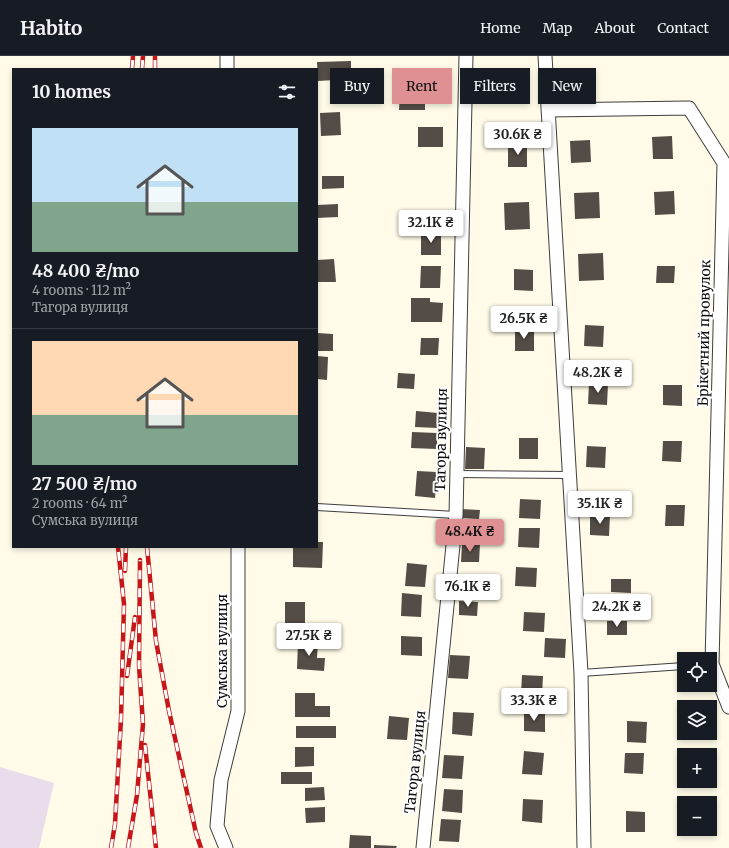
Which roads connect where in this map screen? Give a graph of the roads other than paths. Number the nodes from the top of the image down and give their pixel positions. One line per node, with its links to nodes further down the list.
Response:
1 (227, 56): 4 (street)
2 (466, 56): 6 (street, Тагора вулиця)
3 (545, 56): 5 (street)
4 (227, 68)
5 (548, 110): 7 (street); 11 (street, Брiкетний провулок)
6 (457, 474): 7 (lane); 9 (street, Тагора вулиця)
7 (570, 475): 13 (street)
8 (318, 507): 9 (lane)
9 (456, 515): 17 (street, Тагора вулиця)
10 (238, 548): 16 (street, Сумська вулиця)
11 (711, 652)
12 (677, 666): 13 (lane)
13 (581, 673): 18 (street)
14 (717, 678): 15 (street, Брiкетний провулок)
15 (729, 707)
16 (226, 848)
17 (423, 848)
18 (584, 848)

